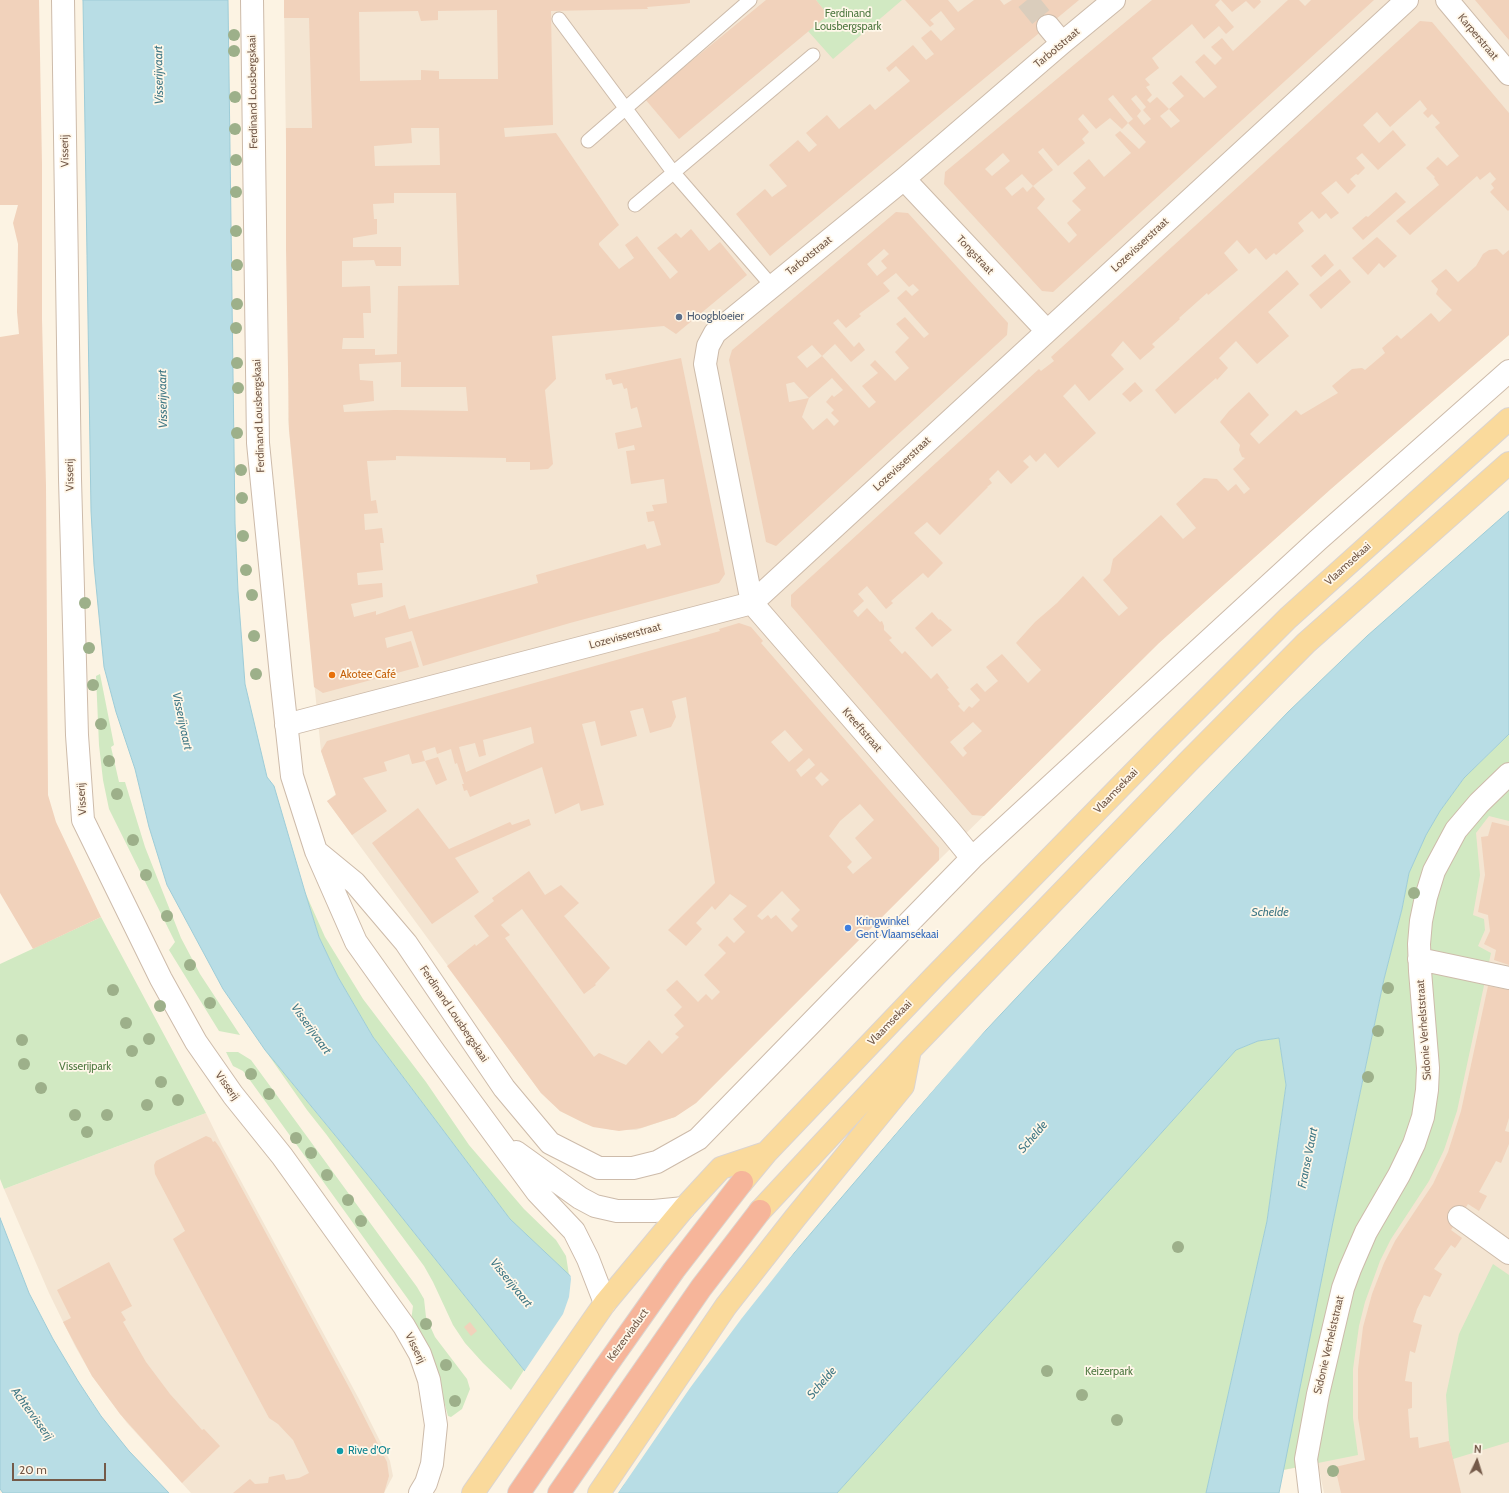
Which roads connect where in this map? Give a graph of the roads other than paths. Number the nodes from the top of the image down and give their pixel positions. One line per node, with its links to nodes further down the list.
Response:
1 (63, 0): 38 (street, Visserij)
2 (252, 0): 23 (street, Ferdinand Lousbergskaai)
3 (750, 0): 12 (lane)
4 (1114, 0): 9 (street, Tarbotstraat)
5 (1407, 0): 18 (street, Lozevisserstraat)
6 (1447, 0): 11 (street, Karperstraat)
7 (558, 19): 12 (lane)
8 (1048, 26): 9 (street)
9 (1062, 43): 15 (street, Tarbotstraat)
10 (813, 55): 14 (lane)
11 (1509, 74)
12 (625, 107): 13 (lane); 14 (lane)
13 (588, 140)
14 (673, 172): 16 (lane); 17 (lane)
15 (904, 179): 17 (street, Tarbotstraat); 18 (street, Tongstraat)
16 (635, 206)
17 (772, 286): 22 (street, Tarbotstraat)
18 (1047, 331): 22 (street, Lozevisserstraat)
19 (1509, 371): 26 (street)
20 (1509, 419): 31 (main road, Vlaamsekaai)
21 (1509, 463): 29 (main road)
22 (752, 603): 23 (street, Lozevisserstraat); 26 (street, Kreeftstraat)
23 (286, 725): 25 (street, Ferdinand Lousbergskaai)
24 (1509, 774): 27 (street, Sidonie Verhelststraat)
25 (316, 851): 26 (street, Ferdinand Lousbergskaai); 30 (street, Ferdinand Lousbergskaai)
26 (972, 858)
27 (1419, 959): 28 (street); 43 (street, Sidonie Verhelststraat)
28 (1509, 978)
29 (910, 1050): 34 (main road); 42 (main road)
30 (502, 1142): 33 (street, Ferdinand Lousbergskaai); 37 (street, Ferdinand Lousbergskaai)
31 (766, 1153): 32 (main road, Vlaamsekaai); 33 (main road)
32 (742, 1182): 40 (highway, Keizerviaduct)
33 (684, 1208): 37 (main road)
34 (760, 1212): 41 (highway)
35 (1459, 1217): 36 (street)
36 (1509, 1253)
37 (605, 1303): 39 (main road)
38 (420, 1493)
39 (473, 1493)
40 (519, 1493)
41 (559, 1493)
42 (599, 1493)
43 (1310, 1493)

